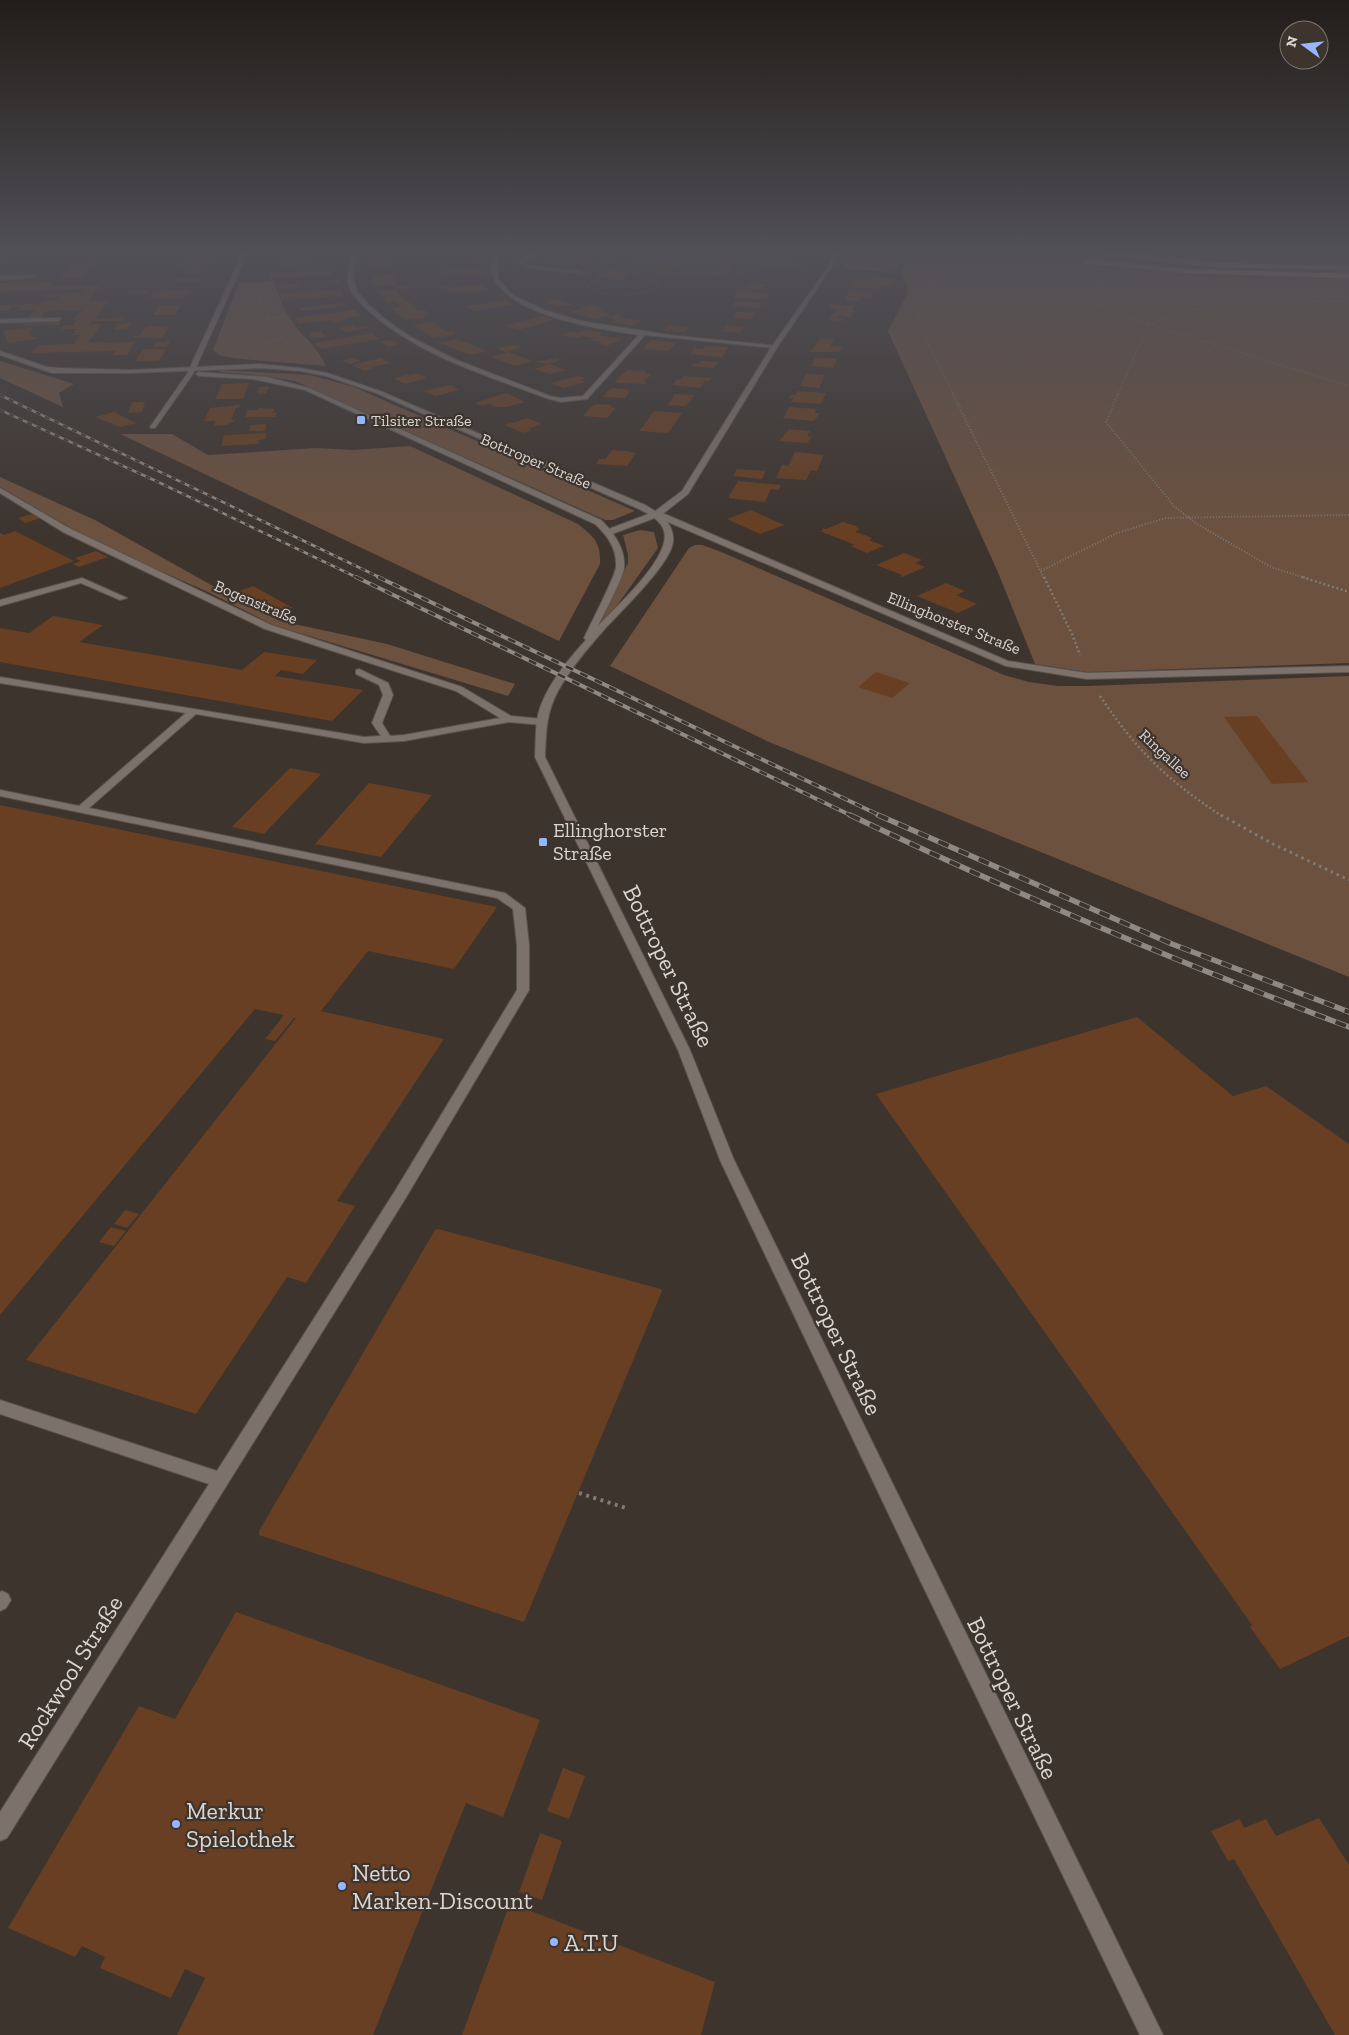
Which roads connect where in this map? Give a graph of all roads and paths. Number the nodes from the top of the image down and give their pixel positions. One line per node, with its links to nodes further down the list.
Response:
1 (202, 347): 10 (street)
2 (292, 347): 11 (path)
3 (423, 347): 4 (street)
4 (631, 347)
5 (774, 347): 15 (street)
6 (929, 347): 19 (path, Ringallee)
7 (1138, 347): 17 (path)
8 (1222, 347): 12 (path)
9 (0, 353): 10 (street)
10 (191, 371): 11 (street, Bottroper Straße); 13 (street); 18 (street, Bottroper Straße)
11 (318, 372): 15 (street, Bottroper Straße)
12 (1349, 386)
13 (153, 427)
14 (0, 490): 29 (street, Bogenstraße)
15 (657, 514): 18 (street); 23 (street, Bottroper Straße); 26 (street, Ellinghorster Straße)
16 (1349, 515): 17 (path)
17 (1188, 518): 19 (path); 20 (path)
18 (609, 532): 23 (street, Bottroper Straße)
19 (1041, 571): 26 (path, Ringallee)
20 (1349, 592)
21 (123, 598): 22 (street)
22 (0, 603)
23 (583, 649): 30 (street, Bottroper Straße)
24 (1349, 668): 26 (street, Ellinghorster Straße)
25 (359, 672): 31 (street)
26 (1087, 676): 34 (path, Ringallee)
27 (0, 680): 28 (street)
28 (194, 711): 31 (street); 33 (street)
29 (509, 719): 30 (street); 31 (street)
30 (542, 722): 40 (street, Bottroper Straße)
31 (388, 740)
32 (0, 793): 33 (street, Rockwool Straße)
33 (82, 809): 36 (street, Rockwool Straße)
34 (1349, 880)
35 (0, 1407): 36 (street)
36 (219, 1480): 39 (street, Rockwool Straße)
37 (579, 1493): 38 (path)
38 (626, 1508)
39 (0, 1831)
40 (1152, 2035)

